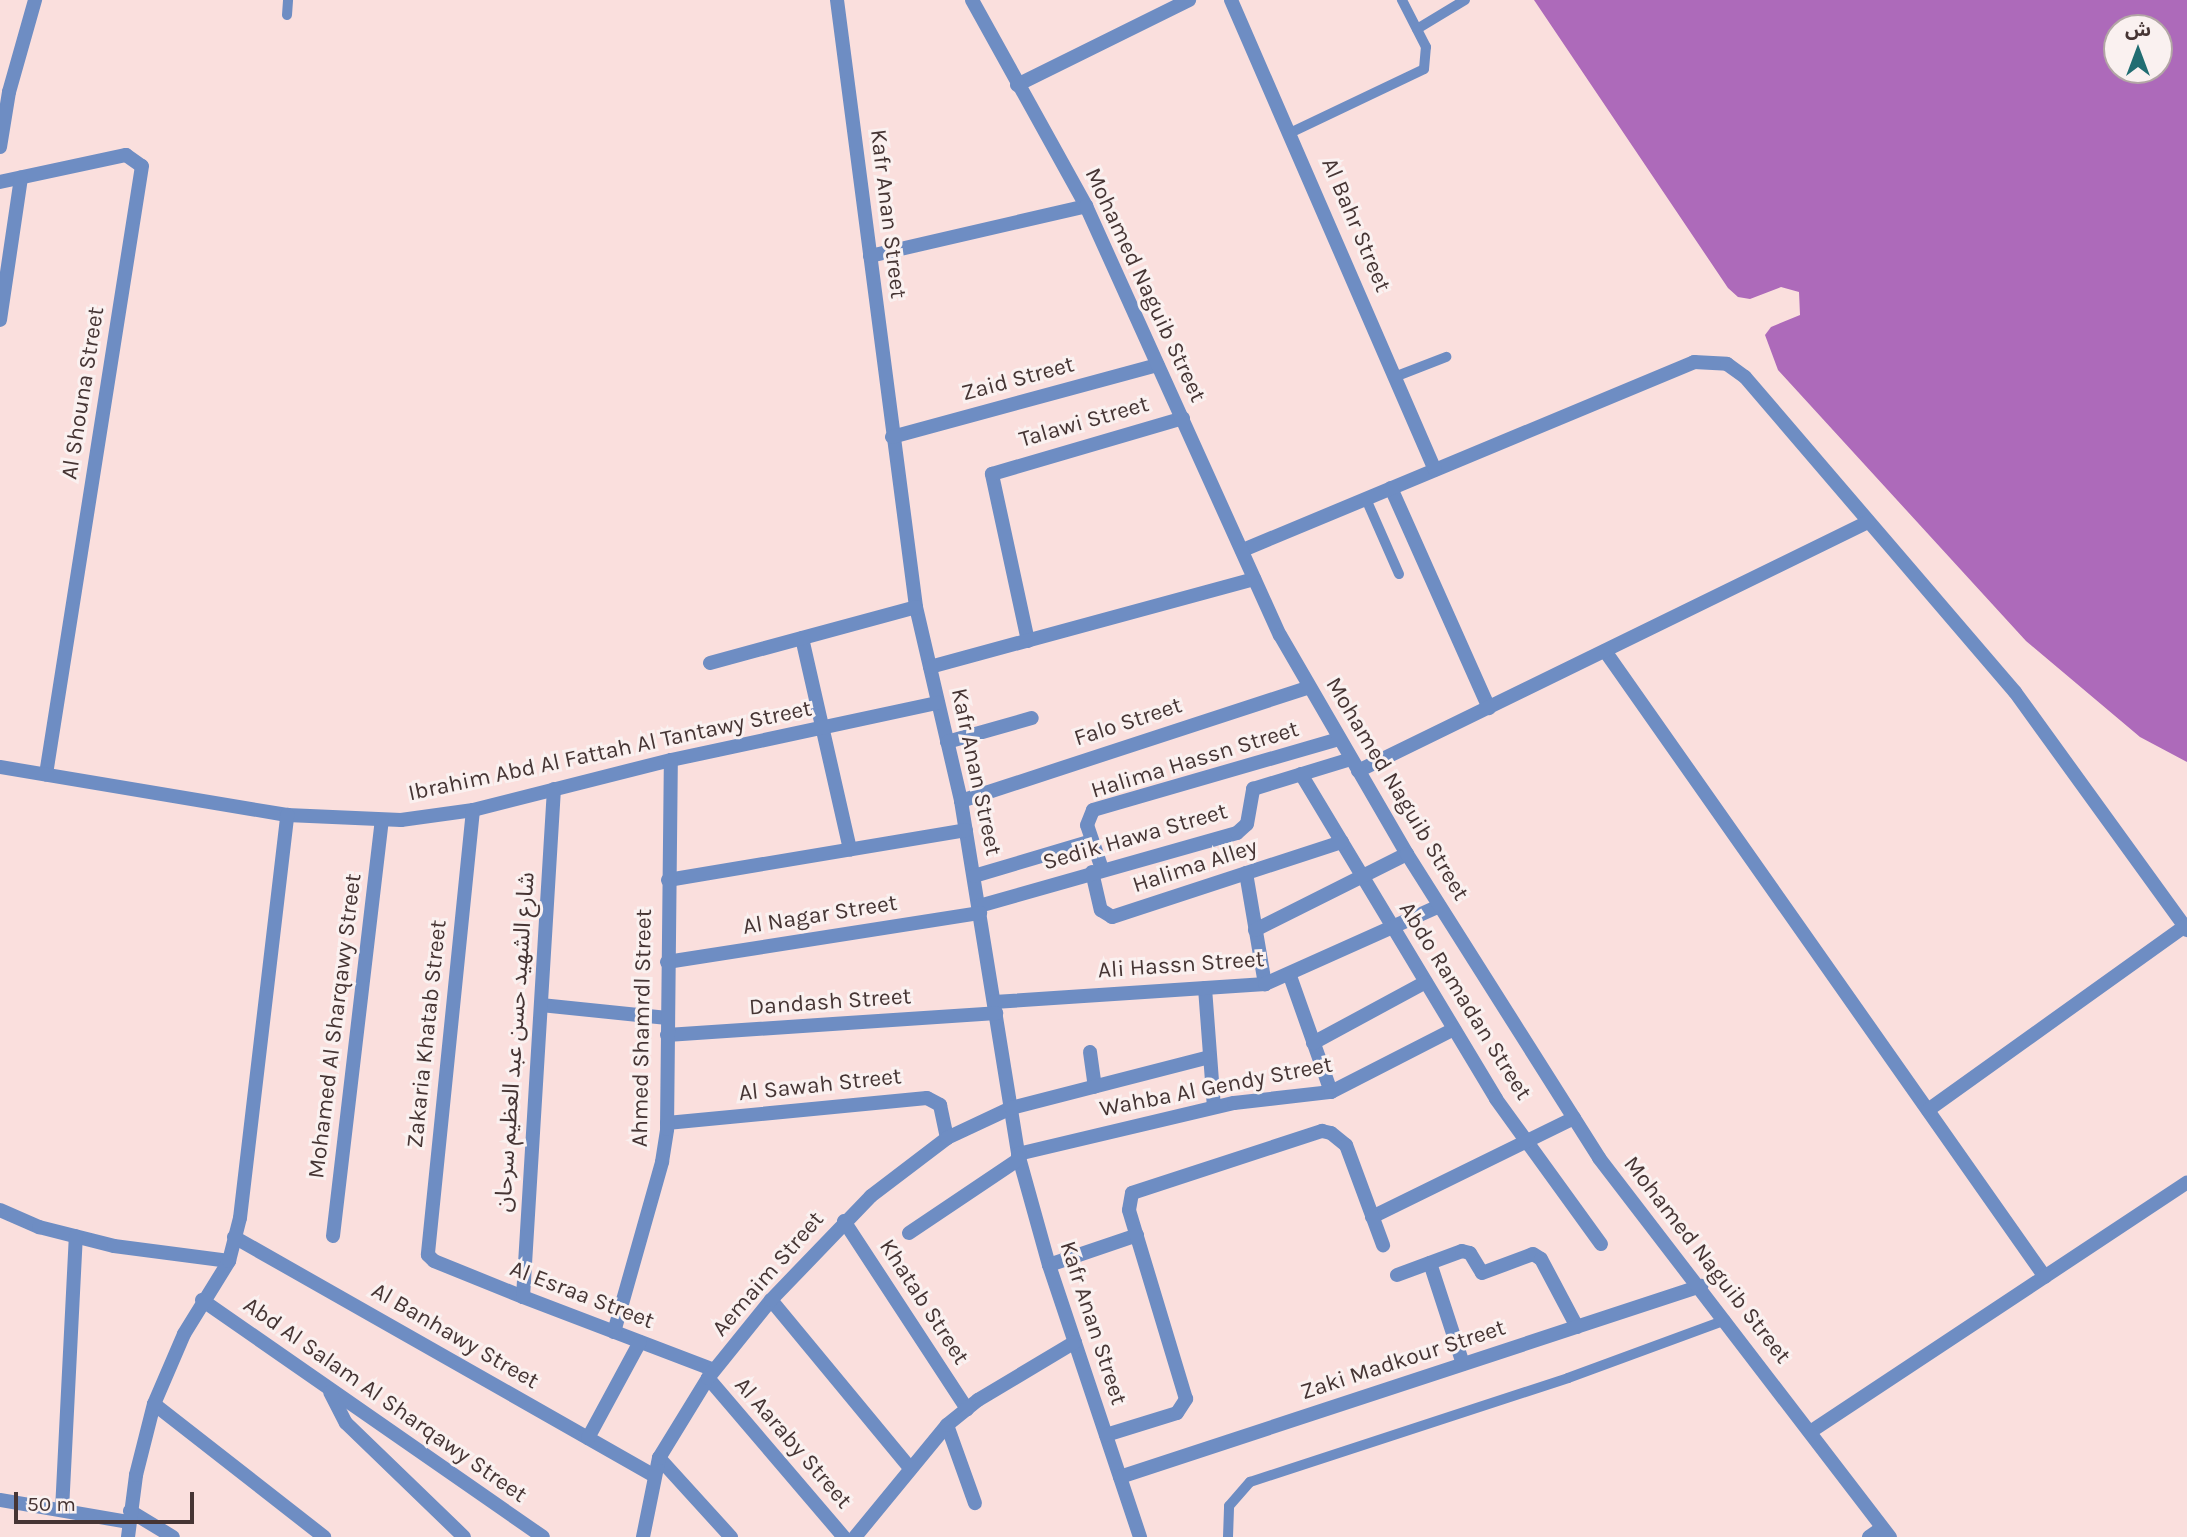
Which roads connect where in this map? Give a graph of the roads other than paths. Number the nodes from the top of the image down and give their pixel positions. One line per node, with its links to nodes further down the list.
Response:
1 (35, 0): 13 (street)
2 (288, 0): 9 (lane)
3 (837, 0): 17 (street, Kafr Anan Street)
4 (972, 0): 11 (street, Mohamed Naguib Street)
5 (1189, 0): 11 (street)
6 (1231, 0): 12 (street, Al Bahr Street)
7 (1402, 0): 10 (lane)
8 (1465, 0): 10 (lane)
9 (287, 15)
10 (1417, 29): 12 (lane)
11 (1017, 85): 16 (street, Mohamed Naguib Street)
12 (1292, 132): 21 (street, Al Bahr Street)
13 (0, 147)
14 (21, 178): 15 (street, Al Shouna Street); 18 (street); 47 (street, Al Shouna Street)
15 (0, 182)
16 (1086, 206): 17 (street); 20 (street, Mohamed Naguib Street)
17 (870, 256): 23 (street, Kafr Anan Street)
18 (0, 320)
19 (1446, 357): 21 (lane)
20 (1157, 365): 22 (street, Mohamed Naguib Street); 23 (street, Zaid Street)
21 (1397, 376): 24 (street, Al Bahr Street)
22 (1182, 418): 28 (street, Mohamed Naguib Street); 33 (street, Talawi Street)
23 (892, 437): 31 (street, Kafr Anan Street)
24 (1435, 470): 25 (street); 27 (street)
25 (1391, 488): 26 (street); 39 (street)
26 (1366, 499): 28 (street); 29 (lane)
27 (1868, 522): 34 (street, Sedik Hawa Street); 67 (street)
28 (1243, 550): 30 (street, Mohamed Naguib Street)
29 (1399, 574)
30 (1254, 579): 33 (street); 37 (street, Mohamed Naguib Street)
31 (916, 607): 32 (street); 36 (street, Kafr Anan Street)
32 (802, 638): 35 (street); 41 (street)
33 (1028, 640): 36 (street)
34 (1605, 651): 39 (street, Sedik Hawa Street); 86 (street)
35 (710, 663)
36 (930, 667): 38 (street, Kafr Anan Street)
37 (1309, 687): 42 (street, Mohamed Naguib Street); 50 (street, Falo Street)
38 (938, 703): 41 (street, Ibrahim Abd Al Fattah Al Tantawy Street); 43 (street, Kafr Anan Street)
39 (1489, 708): 45 (street, Sedik Hawa Street)
40 (1032, 718): 43 (street)
41 (825, 727): 44 (street, Ibrahim Abd Al Fattah Al Tantawy Street); 57 (street)
42 (1339, 739): 45 (street, Mohamed Naguib Street); 55 (street, Halima Hassn Street)
43 (947, 743): 50 (street, Kafr Anan Street)
44 (671, 760): 49 (street, Ibrahim Abd Al Fattah Al Tantawy Street); 63 (street, Ahmed Shamrdl Street)
45 (1354, 765): 48 (street, Sedik Hawa Street); 58 (street, Mohamed Naguib Street)
46 (0, 767): 47 (street, Ibrahim Abd Al Fattah Al Tantawy Street)
47 (46, 774): 52 (street, Ibrahim Abd Al Fattah Al Tantawy Street)
48 (1301, 774): 56 (street, Abdo Ramadan Street); 59 (street, Sedik Hawa Street)
49 (554, 789): 51 (street, Ibrahim Abd Al Fattah Al Tantawy Street); 74 (street, شارع الشهيد حسن عبد العظيم سرحان)
50 (961, 801): 54 (street, Kafr Anan Street)
51 (473, 810): 53 (street, Ibrahim Abd Al Fattah Al Tantawy Street); 104 (street, Zakaria Khatab Street)
52 (287, 815): 53 (street, Ibrahim Abd Al Fattah Al Tantawy Street); 100 (street)
53 (382, 821): 99 (street, Mohamed Al Sharqawy Street)
54 (966, 830): 57 (street); 61 (street, Kafr Anan Street)
55 (1092, 841): 59 (street, Halima Hassn Street); 61 (street)
56 (1342, 842): 60 (street, Halima Alley); 62 (street, Abdo Ramadan Street)
57 (850, 850): 63 (street)
58 (1407, 854): 62 (street); 64 (street, Mohamed Naguib Street)
59 (1097, 871): 60 (street, Halima Alley); 65 (street, Sedik Hawa Street)
60 (1246, 873): 68 (street)
61 (974, 876): 65 (street, Kafr Anan Street)
62 (1362, 876): 66 (street, Abdo Ramadan Street); 68 (street)
63 (668, 880): 69 (street, Ahmed Shamrdl Street)
64 (1439, 906): 66 (street, Ali Hassn Street); 87 (street, Mohamed Naguib Street)
65 (979, 909): 69 (street, Al Nagar Street); 75 (street, Kafr Anan Street)
66 (1392, 927): 70 (street, Ali Hassn Street); 71 (street, Abdo Ramadan Street)
67 (2186, 928): 86 (street)
68 (1255, 930): 72 (street)
69 (667, 962): 76 (street, Ahmed Shamrdl Street)
70 (1290, 976): 72 (street, Ali Hassn Street); 79 (street)
71 (1426, 982): 77 (street, Abdo Ramadan Street); 79 (street)
72 (1265, 984): 73 (street, Ali Hassn Street)
73 (1205, 988): 75 (street, Ali Hassn Street); 81 (street)
74 (541, 1006): 76 (street); 110 (street, شارع الشهيد حسن عبد العظيم سرحان)
75 (995, 1008): 78 (street, Dandash Street); 85 (street, Kafr Anan Street)
76 (667, 1018): 78 (street, Ahmed Shamrdl Street)
77 (1454, 1030): 83 (street, Wahba Al Gendy Street); 90 (street, Abdo Ramadan Street)
78 (667, 1035): 88 (street, Ahmed Shamrdl Street)
79 (1313, 1043): 83 (street)
80 (1090, 1052): 82 (street)
81 (1210, 1058): 82 (street, Aemaim Street); 84 (street)
82 (1095, 1087): 85 (street, Aemaim Street)
83 (1331, 1092): 84 (street, Wahba Al Gendy Street)
84 (1214, 1107): 91 (street, Wahba Al Gendy Street)
85 (1010, 1108): 89 (street, Aemaim Street); 91 (street, Kafr Anan Street)
86 (1927, 1110): 108 (street)
87 (1573, 1118): 90 (street); 109 (street, Mohamed Naguib Street)
88 (667, 1123): 89 (street, Al Sawah Street); 115 (street, Ahmed Shamrdl Street)
89 (947, 1138): 95 (street, Aemaim Street)
90 (1527, 1141): 94 (street); 101 (street, Abdo Ramadan Street)
91 (1018, 1157): 96 (street); 106 (street, Kafr Anan Street)
92 (2187, 1182): 108 (street)
93 (0, 1210): 98 (street)
94 (1372, 1217): 97 (street); 102 (street)
95 (844, 1221): 112 (street, Aemaim Street); 122 (street, Khatab Street)
96 (909, 1233)
97 (1137, 1234): 106 (street); 125 (street)
98 (76, 1236): 103 (street); 133 (street)
99 (333, 1236)
100 (234, 1237): 103 (street); 126 (street, Al Banhawy Street)
101 (1601, 1244)
102 (1383, 1245)
103 (229, 1261): 111 (street)
104 (434, 1261): 110 (street, Al Esraa Street)
105 (1430, 1262): 107 (street); 114 (street); 118 (street)
106 (1049, 1265): 117 (street, Kafr Anan Street)
107 (1397, 1275)
108 (2045, 1276): 124 (street)
109 (1701, 1286): 113 (street, Mohamed Naguib Street); 114 (street, Zaki Madkour Street)
110 (523, 1297): 115 (street, Al Esraa Street)
111 (202, 1300): 120 (street, Abd Al Salam Al Sharqawy Street); 121 (street)
112 (771, 1300): 119 (street, Aemaim Street); 128 (street)
113 (1726, 1320): 124 (street, Mohamed Naguib Street); 146 (lane)
114 (1577, 1327): 118 (street, Zaki Madkour Street)
115 (614, 1332): 116 (street, Al Esraa Street)
116 (640, 1342): 119 (street, Al Esraa Street); 126 (street)
117 (1075, 1342): 122 (street); 125 (street, Kafr Anan Street)
118 (1463, 1364): 130 (street, Zaki Madkour Street)
119 (711, 1374): 127 (street, Aemaim Street); 143 (street, Al Aaraby Street)
120 (330, 1392): 140 (street); 141 (street, Abd Al Salam Al Sharqawy Street)
121 (154, 1404): 134 (street); 139 (street)
122 (967, 1409): 123 (street)
123 (947, 1425): 128 (street); 132 (street)
124 (1810, 1432): 135 (street, Mohamed Naguib Street)
125 (1106, 1435): 130 (street, Kafr Anan Street)
126 (589, 1438): 129 (street, Al Banhawy Street)
127 (659, 1458): 129 (street, Aemaim Street); 142 (street)
128 (911, 1469): 144 (street)
129 (653, 1475): 136 (street, Aemaim Street)
130 (1120, 1477): 145 (street, Kafr Anan Street)
131 (0, 1500): 133 (street)
132 (975, 1503)
133 (62, 1510): 134 (street)
134 (130, 1516): 137 (street); 138 (street)
135 (1886, 1532): 147 (street)
136 (644, 1536)
137 (128, 1537)
138 (173, 1537)
139 (324, 1537)
140 (464, 1537)
141 (543, 1537)
142 (731, 1537)
143 (844, 1537)
144 (855, 1537)
145 (1140, 1537)
146 (1228, 1537)
147 (1869, 1537)

